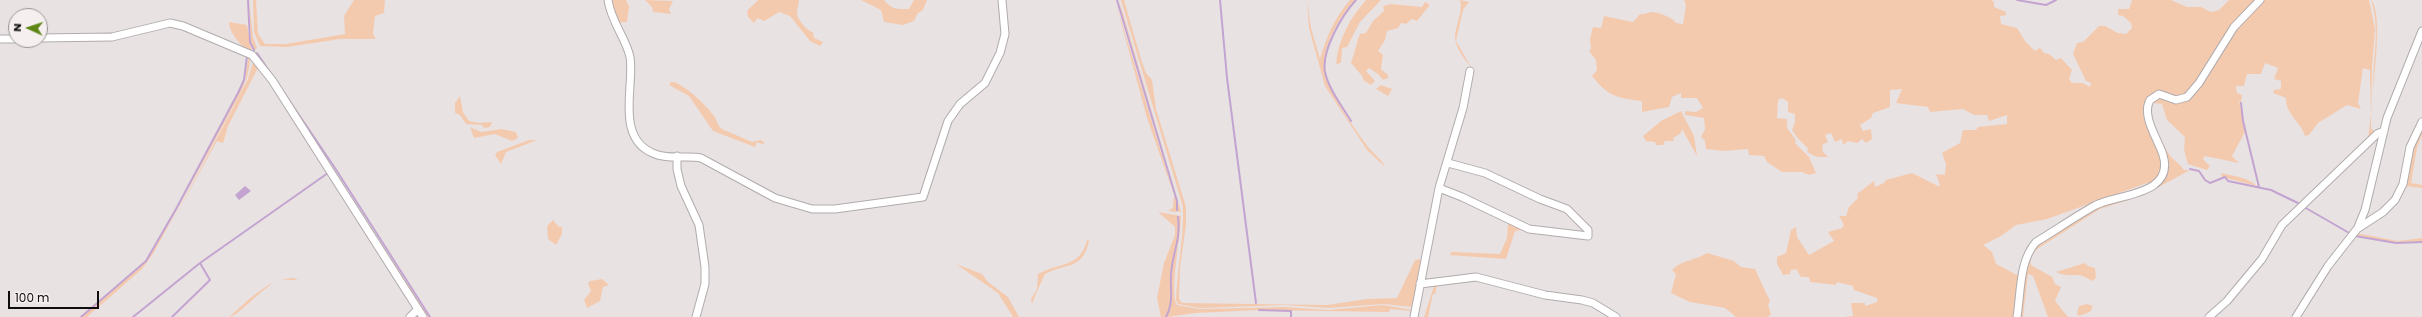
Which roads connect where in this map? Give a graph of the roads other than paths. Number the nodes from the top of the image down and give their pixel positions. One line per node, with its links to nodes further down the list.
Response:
1 (608, 0): 9 (street)
2 (1002, 0): 9 (street)
3 (2260, 0): 20 (street)
4 (2422, 31): 8 (street)
5 (48, 38): 14 (street)
6 (1470, 70): 10 (street)
7 (2422, 122): 12 (street)
8 (2384, 131): 12 (street); 21 (street)
9 (677, 156): 17 (street)
10 (1448, 163): 11 (street); 11 (street)
11 (1439, 188): 13 (street)
12 (2357, 229): 22 (street)
13 (1420, 284): 18 (street); 19 (street)
14 (418, 309): 15 (street); 16 (street)
15 (410, 317)
16 (423, 317)
17 (696, 317)
18 (1414, 317)
19 (1616, 317)
20 (2017, 317)
21 (2209, 317)
22 (2296, 317)

